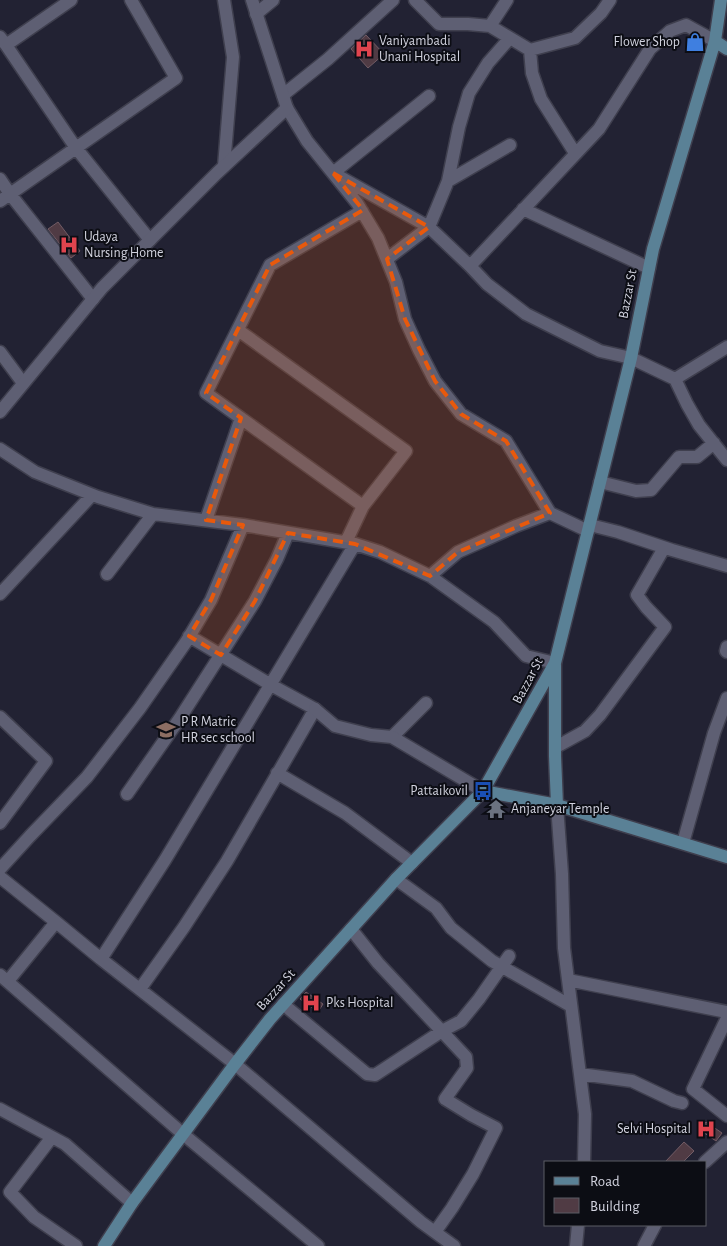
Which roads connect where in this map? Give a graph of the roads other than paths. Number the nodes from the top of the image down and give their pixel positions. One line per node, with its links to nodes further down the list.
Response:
1 (131, 0): 22 (street)
2 (224, 0): 24 (street)
3 (252, 0): 11 (street)
4 (273, 0): 11 (street)
5 (393, 0): 18 (street)
6 (507, 0): 12 (street)
7 (610, 0): 17 (street)
8 (721, 0): 15 (main road, Bazzar St)
9 (418, 1): 12 (street)
10 (64, 2): 14 (street)
11 (256, 14): 18 (street)
12 (490, 26): 13 (street)
13 (510, 38): 17 (street); 27 (street)
14 (3, 41): 22 (street)
15 (715, 41): 16 (main road); 23 (street); 35 (main road, Bazzar St)
16 (727, 49)
17 (530, 50): 23 (street)
18 (283, 95): 20 (street)
19 (429, 96): 25 (street)
20 (287, 108): 24 (street); 25 (street)
21 (510, 145): 27 (street)
22 (76, 148): 28 (street); 32 (street)
23 (575, 153): 29 (street)
24 (224, 166): 32 (street)
25 (333, 173): 30 (street); 31 (street)
26 (0, 179): 28 (street)
27 (448, 181): 31 (street)
28 (5, 198): 36 (street)
29 (523, 209): 34 (street); 35 (street)
30 (362, 211): 33 (street); 37 (street)
31 (429, 227): 33 (street); 34 (street)
32 (150, 240): 36 (street)
33 (387, 260): 51 (street)
34 (470, 266): 40 (street)
35 (649, 268): 40 (main road, Bazzar St)
36 (93, 299): 42 (street)
37 (238, 330): 44 (street); 50 (street)
38 (727, 347): 41 (street)
39 (0, 352): 42 (street)
40 (630, 358): 41 (street); 48 (main road, Bazzar St)
41 (675, 379): 45 (street)
42 (23, 384): 43 (street)
43 (0, 412)
44 (242, 418): 50 (street); 53 (street)
45 (714, 443): 47 (street); 48 (street)
46 (0, 449): 49 (street)
47 (727, 459)
48 (600, 482): 55 (main road, Bazzar St)
49 (92, 495): 52 (street); 62 (street)
50 (363, 506): 57 (street)
51 (550, 513): 55 (street); 61 (street)
52 (153, 514): 53 (street); 60 (street)
53 (206, 520): 54 (street)
54 (243, 524): 56 (street); 63 (street)
55 (589, 528): 58 (street); 67 (main road, Bazzar St)
56 (288, 533): 57 (street); 66 (street)
57 (350, 543): 61 (street); 68 (street)
58 (664, 548): 59 (street); 74 (street)
59 (727, 566)
60 (107, 574)
61 (430, 576): 67 (street)
62 (0, 594)
63 (190, 636): 66 (street); 83 (street)
64 (727, 647): 65 (street)
65 (727, 652)
66 (221, 655): 68 (street); 77 (street)
67 (555, 663): 74 (main road); 76 (main road, Bazzar St)
68 (271, 685): 71 (street); 88 (street)
69 (727, 698): 80 (street)
70 (426, 703): 73 (street)
71 (315, 709): 73 (street); 75 (street)
72 (0, 717): 79 (street)
73 (392, 737): 76 (street)
74 (556, 747): 78 (main road)
75 (278, 773): 82 (street); 92 (street)
76 (483, 791): 78 (main road); 82 (main road, Bazzar St)
77 (127, 794)
78 (557, 805): 80 (main road); 91 (street)
79 (0, 823)
80 (683, 843): 81 (main road)
81 (727, 857)
82 (412, 863): 85 (main road, Bazzar St)
83 (0, 870)
84 (0, 877): 86 (street)
85 (396, 879): 87 (main road, Bazzar St); 89 (street)
86 (56, 922): 88 (street); 90 (street)
87 (351, 929): 93 (main road, Bazzar St); 97 (street)
88 (101, 959): 92 (street)
89 (505, 962): 94 (street); 97 (street)
90 (4, 978): 103 (street)
91 (568, 980): 94 (street); 95 (street)
92 (140, 989): 98 (street)
93 (283, 1004): 97 (street); 98 (main road, Bazzar St)
94 (571, 1006): 99 (street)
95 (727, 1012)
96 (727, 1018): 102 (street)
97 (442, 1031): 111 (street)
98 (235, 1064): 103 (main road, Bazzar St); 111 (street)
99 (580, 1074): 100 (street); 106 (street)
100 (682, 1103)
101 (0, 1109): 104 (street)
102 (727, 1116)
103 (183, 1134): 108 (main road, Bazzar St); 114 (street)
104 (52, 1137): 108 (street); 112 (street)
105 (727, 1142): 107 (street)
106 (584, 1161)
107 (706, 1161)
108 (132, 1203): 113 (main road, Bazzar St)
109 (578, 1226): 116 (street)
110 (655, 1226): 117 (street)
111 (435, 1232): 115 (street)
112 (76, 1246)
113 (104, 1246)
114 (318, 1246)
115 (454, 1246)
116 (576, 1246)
117 (644, 1246)

